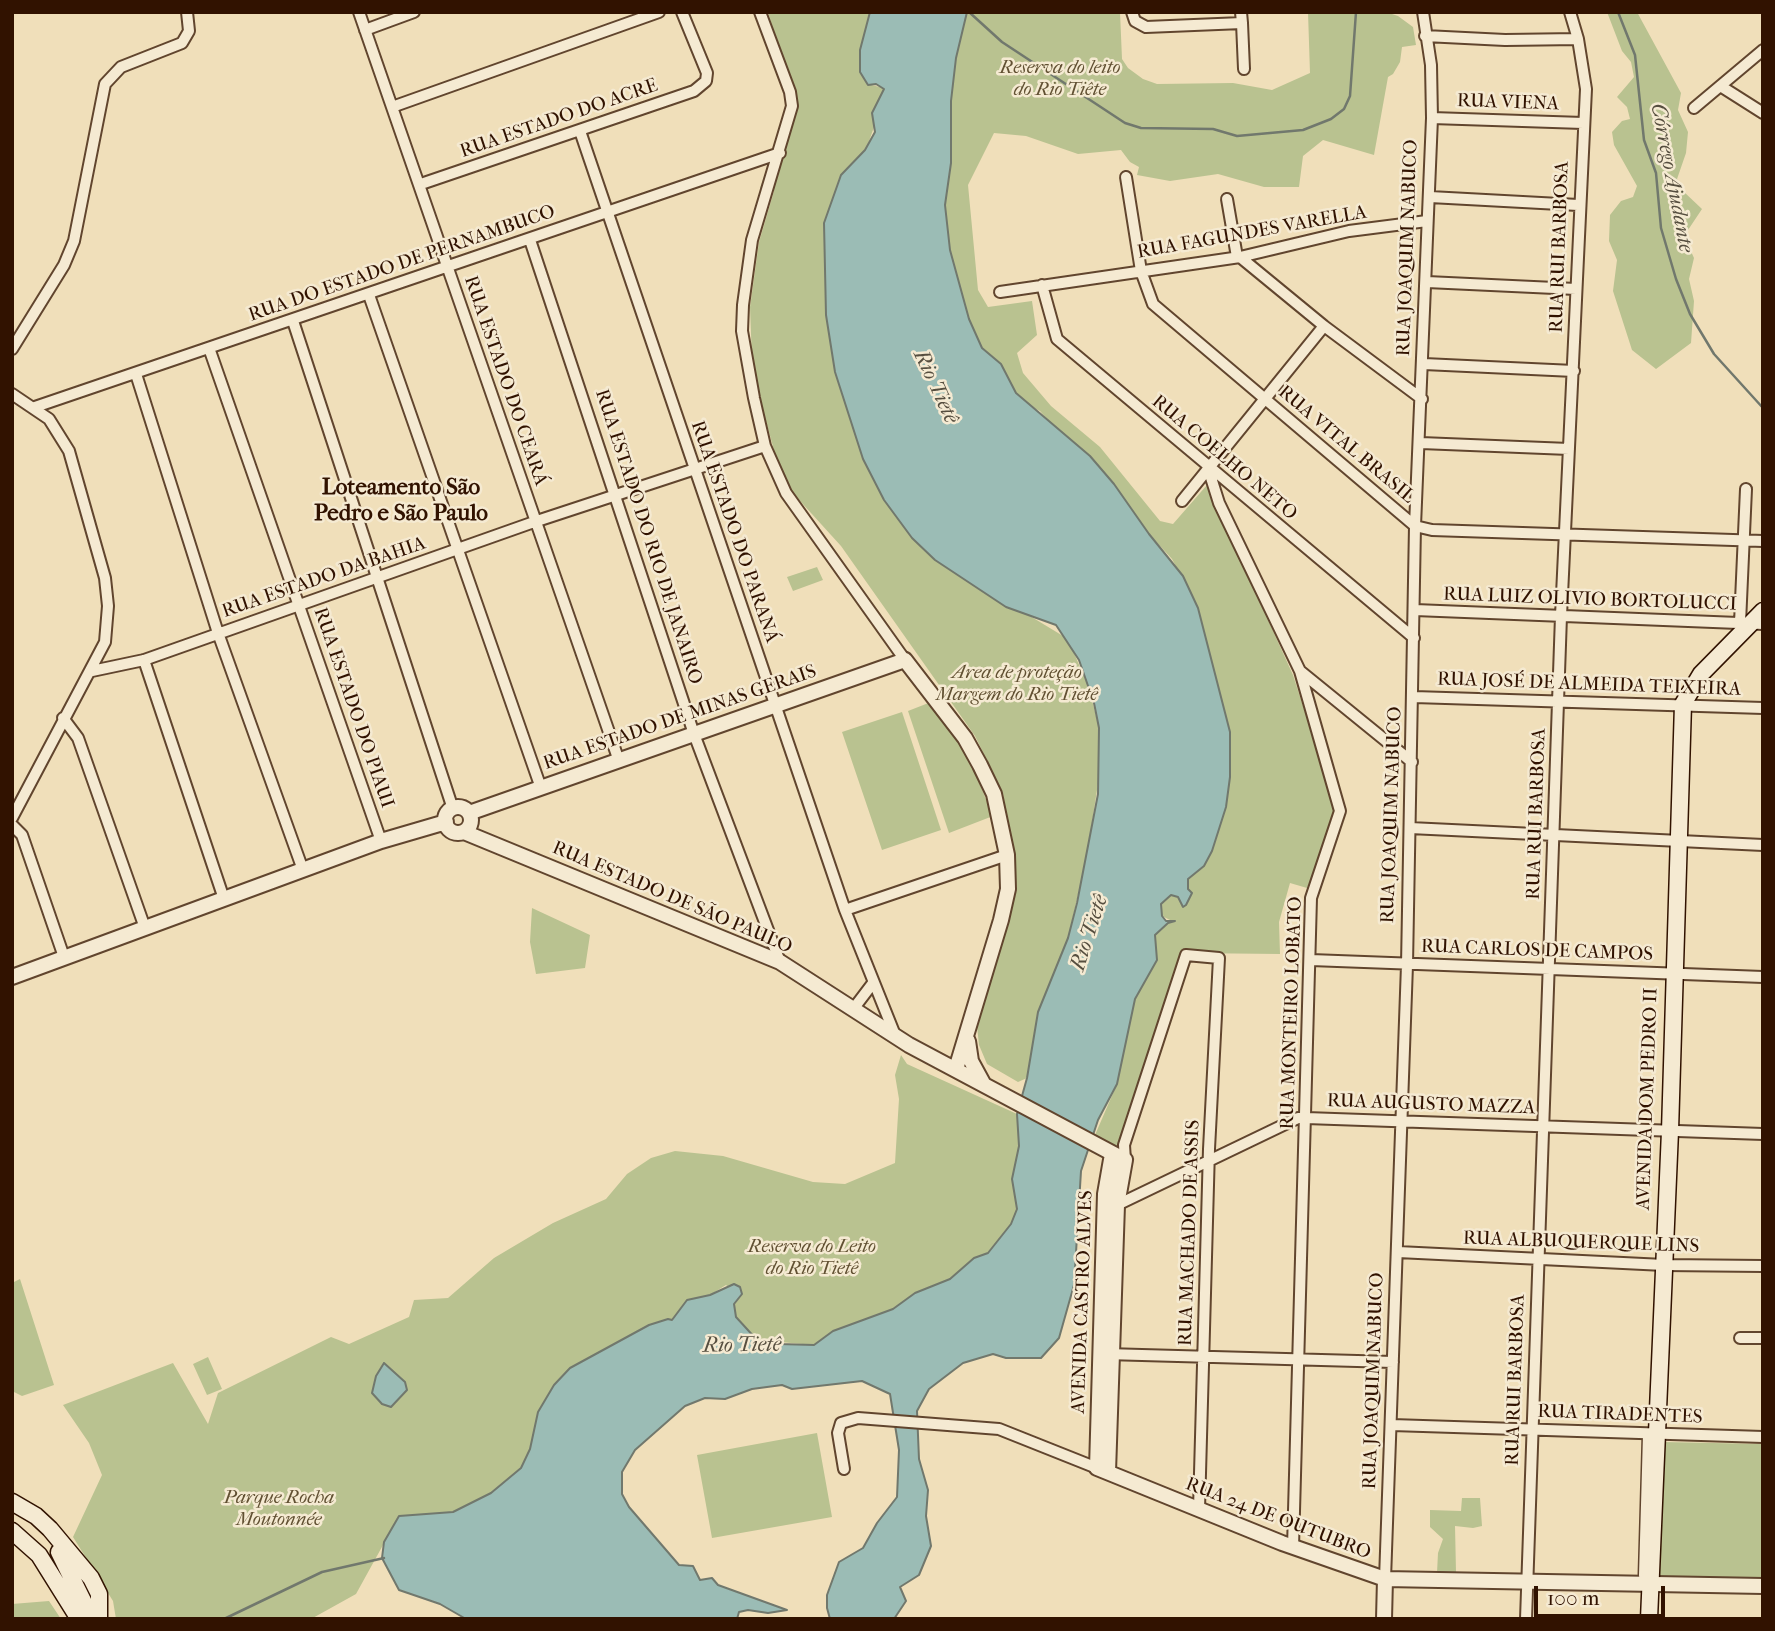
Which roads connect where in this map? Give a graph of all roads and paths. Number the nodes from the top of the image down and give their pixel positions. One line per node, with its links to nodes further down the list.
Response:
1 (187, 12): 43 (street)
2 (359, 12): 11 (street, RUA ESTADO DO CEARÁ)
3 (414, 12): 11 (street)
4 (659, 12): 17 (street)
5 (682, 12): 22 (street, RUA ESTADO DO ACRE)
6 (761, 12): 23 (street)
7 (1132, 12): 10 (street)
8 (1423, 12): 12 (street, RUA JOAQUIM NABUCO)
9 (1570, 12): 13 (street, RUA RUI BARBOSA)
10 (1242, 18): 15 (street)
11 (365, 30): 17 (street, RUA ESTADO DO CEARÁ)
12 (1425, 36): 13 (street); 20 (street, RUA JOAQUIM NABUCO)
13 (1578, 39): 21 (street, RUA RUI BARBOSA)
14 (1763, 50): 16 (street)
15 (1244, 69)
16 (1722, 87): 18 (street); 19 (street)
17 (392, 107): 25 (street, RUA ESTADO DO CEARÁ)
18 (1694, 108)
19 (1763, 113)
20 (1432, 118): 21 (street, RUA VIENA); 26 (street, RUA JOAQUIM NABUCO)
21 (1583, 123): 28 (street, RUA RUI BARBOSA)
22 (580, 131): 25 (street, RUA ESTADO DO ACRE); 29 (street, RUA ESTADO DO PARANÁ)
23 (780, 153): 29 (street, RUA DO ESTADO DE PERNAMBUCO); 52 (street)
24 (1126, 177): 34 (street, RUA VITAL BRASIL)
25 (421, 184): 33 (street, RUA ESTADO DO CEARÁ)
26 (1430, 197): 28 (street); 30 (street, RUA JOAQUIM NABUCO)
27 (1227, 199): 32 (street)
28 (1578, 205): 37 (street, RUA RUI BARBOSA)
29 (606, 213): 31 (street, RUA DO ESTADO DE PERNAMBUCO); 55 (street, RUA ESTADO DO PARANÁ)
30 (1427, 221): 32 (street, RUA FAGUNDES VARELLA); 35 (street, RUA JOAQUIM NABUCO)
31 (530, 240): 33 (street, RUA DO ESTADO DE PERNAMBUCO); 57 (street, RUA ESTADO DO RIO DE JANAIRO)
32 (1238, 257): 34 (street, RUA FAGUNDES VARELLA); 41 (street)
33 (447, 267): 39 (street, RUA DO ESTADO DE PERNAMBUCO); 59 (street, RUA ESTADO DO CEARÁ)
34 (1141, 271): 36 (street, RUA FAGUNDES VARELLA); 48 (street, RUA VITAL BRASIL)
35 (1427, 282): 37 (street); 44 (street, RUA JOAQUIM NABUCO)
36 (1042, 285): 38 (street, RUA FAGUNDES VARELLA); 54 (street, RUA COELHO NETO)
37 (1576, 289): 45 (street, RUA RUI BARBOSA)
38 (1000, 292)
39 (369, 295): 40 (street, RUA DO ESTADO DE PERNAMBUCO); 64 (street)
40 (293, 320): 42 (street, RUA DO ESTADO DE PERNAMBUCO); 65 (street)
41 (1324, 326): 48 (street); 49 (street)
42 (209, 348): 46 (street, RUA DO ESTADO DE PERNAMBUCO); 66 (street, RUA ESTADO DO PIAUI)
43 (12, 349)
44 (1424, 364): 45 (street); 49 (street, RUA JOAQUIM NABUCO)
45 (1574, 372): 53 (street, RUA RUI BARBOSA)
46 (136, 374): 50 (street, RUA DO ESTADO DE PERNAMBUCO); 71 (street)
47 (12, 394): 50 (street)
48 (1264, 399): 54 (street); 60 (street, RUA VITAL BRASIL)
49 (1422, 399): 51 (street, RUA JOAQUIM NABUCO)
50 (35, 407): 75 (street)
51 (1421, 443): 53 (street); 60 (street, RUA JOAQUIM NABUCO)
52 (765, 446): 55 (street, RUA ESTADO DA BAHIA); 74 (street)
53 (1569, 449): 61 (street, RUA RUI BARBOSA)
54 (1208, 468): 58 (street); 72 (street, RUA COELHO NETO); 76 (street, RUA MONTEIRO LOBATO)
55 (694, 469): 57 (street, RUA ESTADO DA BAHIA); 80 (street, RUA ESTADO DO PARANÁ)
56 (1746, 489): 62 (street)
57 (616, 496): 59 (street, RUA ESTADO DA BAHIA); 83 (street, RUA ESTADO DO RIO DE JANAIRO)
58 (1182, 501)
59 (534, 522): 64 (street, RUA ESTADO DA BAHIA); 84 (street, RUA ESTADO DO CEARÁ)
60 (1415, 526): 61 (street, RUA VITAL BRASIL); 67 (street, RUA JOAQUIM NABUCO)
61 (1565, 536): 62 (street, RUA VITAL BRASIL); 69 (street, RUA RUI BARBOSA)
62 (1744, 540): 63 (street, RUA VITAL BRASIL); 70 (street)
63 (1763, 541)
64 (458, 550): 65 (street, RUA ESTADO DA BAHIA); 86 (street)
65 (377, 579): 66 (street, RUA ESTADO DA BAHIA); 87 (street)
66 (298, 605): 71 (street, RUA ESTADO DA BAHIA); 95 (street, RUA ESTADO DO PIAUI)
67 (1415, 610): 69 (street, RUA LUIZ OLIVIO BORTOLUCCI); 72 (street, RUA JOAQUIM NABUCO)
68 (1763, 611): 70 (main road, AVENIDA DOM PEDRO II)
69 (1561, 616): 70 (street, RUA LUIZ OLIVIO BORTOLUCCI); 78 (street, RUA RUI BARBOSA)
70 (1751, 624): 79 (main road, AVENIDA DOM PEDRO II)
71 (218, 633): 73 (street, RUA ESTADO DA BAHIA); 99 (street)
72 (1414, 638): 77 (street, RUA JOAQUIM NABUCO)
73 (144, 660): 75 (street, RUA ESTADO DA BAHIA); 100 (street)
74 (905, 660): 80 (street, RUA ESTADO DE MINAS GERAIS); 98 (street)
75 (92, 671): 82 (street)
76 (1300, 671): 85 (street); 105 (street, RUA MONTEIRO LOBATO)
77 (1414, 697): 78 (street, RUA JOSÉ DE ALMEIDA TEIXEIRA); 85 (street, RUA JOAQUIM NABUCO)
78 (1558, 701): 79 (street, RUA JOSÉ DE ALMEIDA TEIXEIRA); 94 (street, RUA RUI BARBOSA)
79 (1683, 704): 81 (street, RUA JOSÉ DE ALMEIDA TEIXEIRA); 96 (main road, AVENIDA DOM PEDRO II)
80 (775, 705): 83 (street, RUA ESTADO DE MINAS GERAIS); 101 (street, RUA ESTADO DO PARANÁ)
81 (1763, 708)
82 (63, 718): 89 (street); 102 (street)
83 (694, 734): 84 (street, RUA ESTADO DE MINAS GERAIS); 106 (street, RUA ESTADO DO RIO DE JANAIRO)
84 (619, 761): 86 (street, RUA ESTADO DE MINAS GERAIS)
85 (1412, 762): 92 (street, RUA JOAQUIM NABUCO)
86 (541, 788): 88 (street, RUA ESTADO DE MINAS GERAIS)
87 (453, 808): 88 (street); 90 (street)
88 (469, 813): 93 (street)
89 (12, 818)
90 (446, 822): 93 (street); 95 (street)
91 (12, 825): 103 (street)
92 (1409, 828): 94 (street); 107 (street, RUA JOAQUIM NABUCO)
93 (464, 832): 106 (street, RUA ESTADO DE SÃO PAULO)
94 (1554, 835): 96 (street); 108 (street, RUA RUI BARBOSA)
95 (381, 841): 99 (street)
96 (1677, 842): 97 (street); 109 (main road, AVENIDA DOM PEDRO II)
97 (1763, 845)
98 (1007, 855): 101 (street); 115 (street)
99 (303, 870): 100 (street)
100 (224, 899): 102 (street)
101 (845, 910): 112 (street, RUA ESTADO DO PARANÁ)
102 (145, 928): 103 (street)
103 (64, 957): 110 (street)
104 (1219, 958): 121 (street, AVENIDA CASTRO ALVES); 122 (street, RUA MACHADO DE ASSIS)
105 (1311, 960): 107 (street, RUA CARLOS DE CAMPOS); 116 (street, RUA MONTEIRO LOBATO)
106 (780, 962): 113 (street, RUA ESTADO DE SÃO PAULO)
107 (1407, 965): 108 (street, RUA CARLOS DE CAMPOS); 117 (street, RUA JOAQUIM NABUCO)
108 (1549, 971): 109 (street, RUA CARLOS DE CAMPOS); 118 (street, RUA RUI BARBOSA)
109 (1673, 973): 111 (street, RUA CARLOS DE CAMPOS); 119 (main road, AVENIDA DOM PEDRO II)
110 (12, 977)
111 (1763, 977)
112 (873, 984): 113 (street); 114 (street, RUA ESTADO DO PARANÁ)
113 (854, 1007): 114 (street, RUA ESTADO DE SÃO PAULO)
114 (895, 1035): 115 (street, RUA ESTADO DE SÃO PAULO)
115 (963, 1067): 121 (street, RUA ESTADO DE SÃO PAULO)
116 (1306, 1118): 117 (street, RUA AUGUSTO MAZZA); 122 (street, RUA AUGUSTO MAZZA); 132 (street, RUA MONTEIRO LOBATO)
117 (1401, 1121): 118 (street, RUA AUGUSTO MAZZA); 124 (street, RUA JOAQUIM NABUCO)
118 (1544, 1127): 119 (street, RUA AUGUSTO MAZZA); 125 (street, RUA RUI BARBOSA)
119 (1670, 1132): 120 (street, RUA AUGUSTO MAZZA); 126 (main road, AVENIDA DOM PEDRO II)
120 (1763, 1135)
121 (1115, 1152): 123 (street, AVENIDA CASTRO ALVES); 130 (street, AVENIDA CASTRO ALVES)
122 (1209, 1162): 123 (street, RUA AUGUSTO MAZZA); 131 (street, RUA MACHADO DE ASSIS)
123 (1116, 1205): 130 (street, AVENIDA CASTRO ALVES)
124 (1398, 1252): 125 (street, RUA ALBUQUERQUE LINS); 133 (street, RUA JOAQUIM NABUCO)
125 (1537, 1259): 126 (street, RUA ALBUQUERQUE LINS); 135 (street, RUA RUI BARBOSA)
126 (1664, 1265): 127 (street, RUA ALBUQUERQUE LINS); 136 (main road, AVENIDA DOM PEDRO II)
127 (1763, 1266)
128 (1740, 1338): 129 (street)
129 (1763, 1338)
130 (1105, 1354): 131 (street); 139 (street, AVENIDA CASTRO ALVES)
131 (1203, 1355): 132 (street); 141 (street, RUA MACHADO DE ASSIS)
132 (1296, 1359): 133 (street); 145 (street, RUA MONTEIRO LOBATO)
133 (1393, 1362): 134 (street, RUA JOAQUIM NABUCO)
134 (1392, 1424): 135 (street, RUA TIRADENTES); 147 (street, RUA JOAQUIM NABUCO)
135 (1532, 1430): 136 (street, RUA TIRADENTES); 148 (street, RUA RUI BARBOSA)
136 (1651, 1435): 137 (street, RUA TIRADENTES); 149 (main road, AVENIDA DOM PEDRO II)
137 (1763, 1437)
138 (844, 1469): 139 (street, RUA 24 DE OUTUBRO)
139 (1102, 1470): 141 (street, RUA 24 DE OUTUBRO)
140 (12, 1502): 151 (main road)
141 (1199, 1509): 145 (street, RUA 24 DE OUTUBRO)
142 (12, 1514): 151 (main road)
143 (12, 1531): 146 (main road)
144 (12, 1540): 146 (street)
145 (1293, 1547): 147 (street, RUA 24 DE OUTUBRO)
146 (39, 1555): 151 (main road)
147 (1385, 1579): 148 (street, RUA 24 DE OUTUBRO); 153 (street, RUA JOAQUIM NABUCO)
148 (1527, 1582): 149 (street, RUA 24 DE OUTUBRO); 154 (street, RUA RUI BARBOSA)
149 (1646, 1584): 150 (street, RUA 24 DE OUTUBRO); 155 (street); 156 (main road, AVENIDA DOM PEDRO II)
150 (1763, 1586)
151 (89, 1611): 152 (main road)
152 (99, 1619)
153 (1384, 1619)
154 (1526, 1619)
155 (1642, 1619)
156 (1649, 1619)

